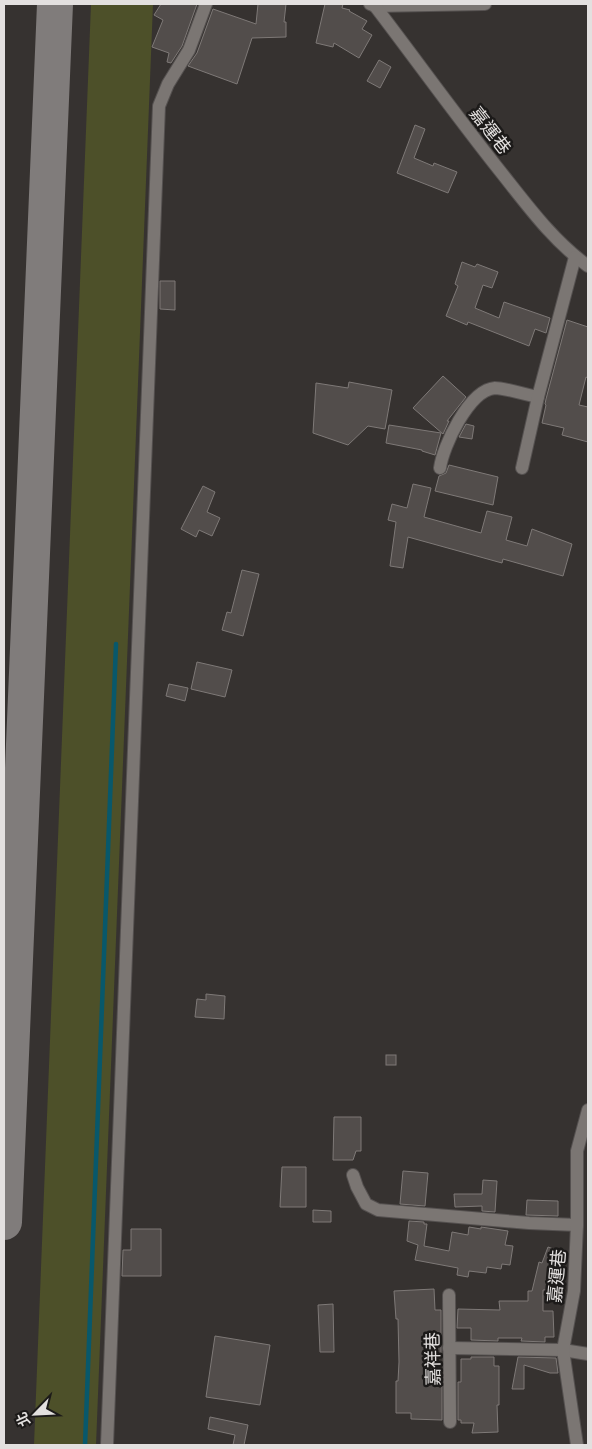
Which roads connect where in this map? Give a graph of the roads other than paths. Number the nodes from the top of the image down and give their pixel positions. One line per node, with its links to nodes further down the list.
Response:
1 (206, 4): 17 (lane)
2 (484, 4): 3 (lane)
3 (372, 5): 4 (lane, 嘉運巷)
4 (575, 257): 5 (lane, 嘉運巷); 6 (lane)
5 (588, 266)
6 (538, 397): 7 (lane); 8 (lane)
7 (440, 468)
8 (522, 468)
9 (588, 1110): 11 (lane, 嘉運巷)
10 (353, 1175): 11 (lane)
11 (577, 1225): 14 (lane, 嘉運巷)
12 (449, 1295): 13 (lane, 嘉祥巷)
13 (450, 1348): 14 (lane); 16 (lane, 嘉祥巷)
14 (563, 1350): 15 (lane); 18 (lane, 嘉運巷)
15 (588, 1354)
16 (450, 1422)
17 (107, 1445)
18 (577, 1445)

